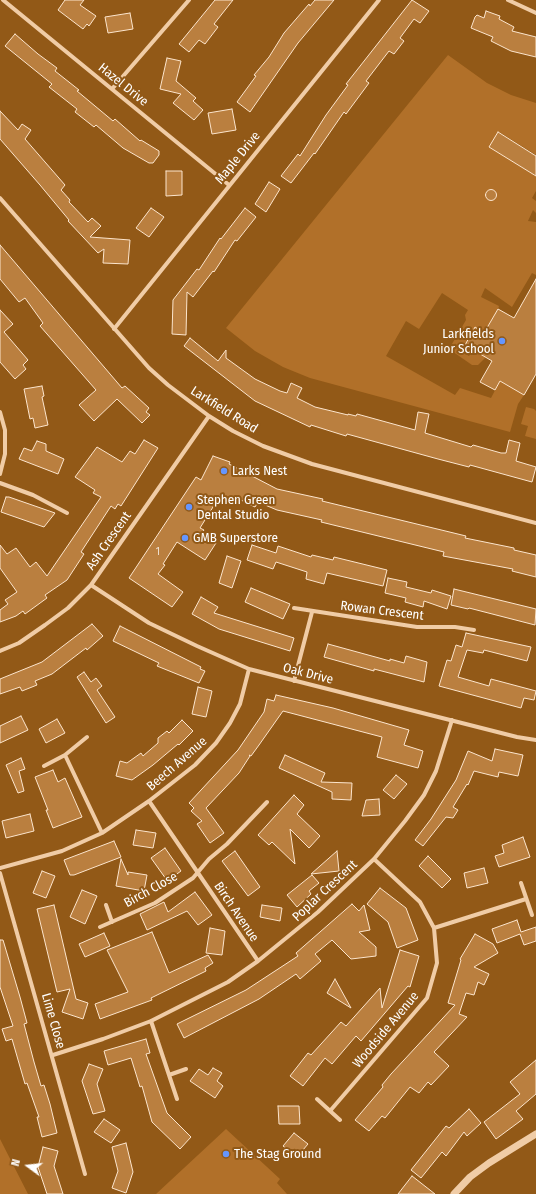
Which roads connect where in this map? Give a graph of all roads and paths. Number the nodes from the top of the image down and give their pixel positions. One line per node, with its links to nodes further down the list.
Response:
1 (3, 0): 6 (street, Hazel Drive)
2 (189, 0): 6 (street)
3 (379, 0): 7 (street, Maple Drive)
4 (508, 0): 5 (street)
5 (536, 14)
6 (112, 89): 7 (street, Hazel Drive)
7 (229, 185): 9 (street, Maple Drive)
8 (0, 198): 9 (street, Larkfield Road)
9 (114, 328): 11 (street, Larkfield Road)
10 (0, 412): 12 (street)
11 (209, 416): 15 (street, Larkfield Road); 16 (street, Ash Crescent)
12 (0, 474)
13 (0, 483): 14 (street)
14 (67, 513)
15 (536, 522)
16 (91, 585): 20 (street, Ash Crescent); 21 (street, Oak Drive)
17 (294, 608): 18 (street, Rowan Crescent)
18 (312, 612): 19 (street, Rowan Crescent); 22 (street)
19 (474, 630)
20 (0, 651)
21 (249, 669): 22 (street, Oak Drive); 28 (street, Beech Avenue)
22 (294, 681): 23 (street, Oak Drive)
23 (452, 720): 25 (street, Oak Drive); 31 (street, Poplar Crescent)
24 (87, 736): 26 (street)
25 (536, 740)
26 (65, 755): 27 (street); 30 (street)
27 (44, 766)
28 (149, 801): 30 (street, Beech Avenue); 34 (street, Birch Avenue)
29 (267, 802): 34 (street)
30 (102, 833): 32 (street, Beech Avenue)
31 (374, 859): 41 (street, Woodside Avenue); 42 (street, Poplar Crescent)
32 (0, 868)
33 (0, 873): 44 (street, Lime Close)
34 (197, 873): 39 (street, Birch Close); 42 (street, Birch Avenue)
35 (521, 882): 36 (street)
36 (526, 899): 38 (street); 41 (street)
37 (106, 905): 39 (street, Birch Close)
38 (532, 915)
39 (112, 922): 40 (street, Birch Close)
40 (100, 927)
41 (434, 928): 49 (street, Woodside Avenue)
42 (258, 962): 43 (street, Poplar Crescent)
43 (151, 1021): 44 (street, Poplar Crescent); 46 (street)
44 (53, 1054): 52 (street, Lime Close)
45 (186, 1069): 46 (street)
46 (169, 1075): 47 (street)
47 (177, 1099)
48 (317, 1099): 49 (street)
49 (330, 1111): 50 (street)
50 (340, 1120)
51 (536, 1134): 53 (street)
52 (85, 1174)
53 (454, 1194)

